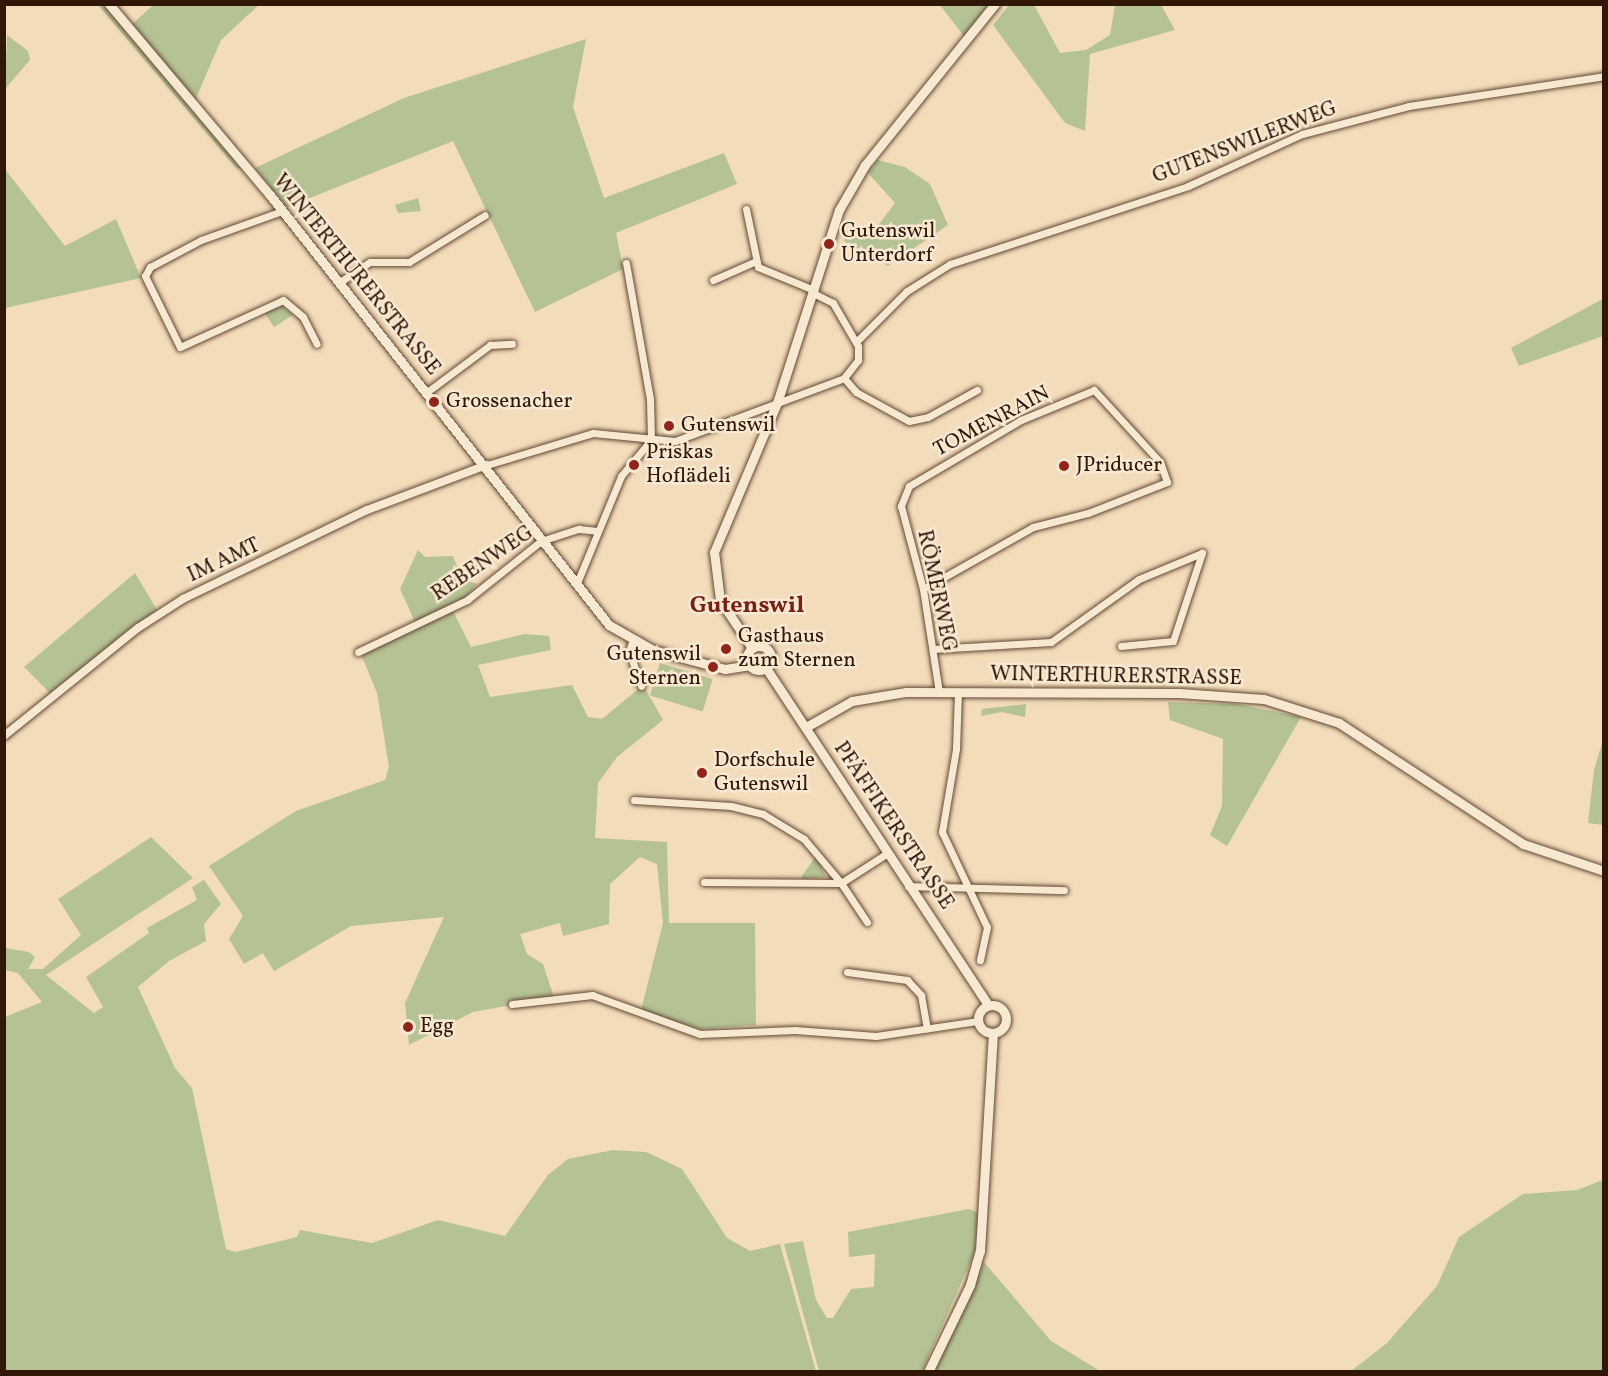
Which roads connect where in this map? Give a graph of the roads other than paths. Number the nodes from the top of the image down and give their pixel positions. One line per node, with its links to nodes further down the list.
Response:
1 (108, 4): 5 (main road, WINTERTHURERSTRASSE)
2 (995, 4): 11 (main road)
3 (1604, 76): 12 (street, GUTENSWILERWEG)
4 (746, 209): 7 (street)
5 (282, 211): 10 (main road, WINTERTHURERSTRASSE); 13 (street)
6 (485, 215): 10 (street)
7 (754, 262): 9 (street); 11 (street)
8 (626, 264): 19 (street)
9 (713, 280)
10 (340, 282): 17 (main road, WINTERTHURERSTRASSE)
11 (814, 291): 12 (street); 18 (main road)
12 (856, 342): 15 (street)
13 (317, 344)
14 (512, 344): 17 (street)
15 (843, 378): 16 (street); 18 (street)
16 (978, 390)
17 (427, 392): 20 (main road, WINTERTHURERSTRASSE)
18 (777, 403): 19 (street); 28 (main road)
19 (651, 440): 20 (street); 22 (street)
20 (487, 465): 23 (main road, WINTERTHURERSTRASSE); 37 (street, IM AMT)
21 (902, 497): 25 (street, RÖMERWEG); 25 (street, TOMENRAIN)
22 (597, 531): 23 (street, REBENWEG); 24 (street)
23 (550, 539): 24 (main road, WINTERTHURERSTRASSE); 30 (street, REBENWEG)
24 (577, 583): 26 (main road, WINTERTHURERSTRASSE)
25 (923, 589): 29 (street, RÖMERWEG)
26 (632, 642): 31 (main road, WINTERTHURERSTRASSE); 33 (street)
27 (1121, 646): 29 (street)
28 (752, 648): 31 (main road); 32 (main road, PFÄFFIKERSTRASSE)
29 (933, 649): 34 (street, RÖMERWEG)
30 (358, 652)
31 (749, 665): 32 (main road, WINTERTHURERSTRASSE)
32 (766, 668): 36 (main road, PFÄFFIKERSTRASSE)
33 (641, 686)
34 (939, 692): 35 (main road, WINTERTHURERSTRASSE); 36 (main road, WINTERTHURERSTRASSE)
35 (958, 692): 40 (main road, WINTERTHURERSTRASSE); 44 (street)
36 (806, 727): 39 (main road, PFÄFFIKERSTRASSE)
37 (4, 736)
38 (634, 800): 42 (street)
39 (886, 854): 42 (street); 43 (main road, PFÄFFIKERSTRASSE)
40 (1604, 871)
41 (704, 882): 42 (street)
42 (841, 883): 46 (street)
43 (908, 886): 44 (street); 50 (main road, PFÄFFIKERSTRASSE)
44 (966, 886): 45 (street); 47 (street)
45 (1064, 890)
46 (867, 922)
47 (980, 960)
48 (846, 972): 52 (street)
49 (512, 1004): 52 (street)
50 (988, 1005): 51 (main road); 53 (main road, PFÄFFIKERSTRASSE)
51 (977, 1021): 52 (street); 53 (main road)
52 (927, 1028)
53 (993, 1034): 54 (main road, PFÄFFIKERSTRASSE)
54 (928, 1371)

